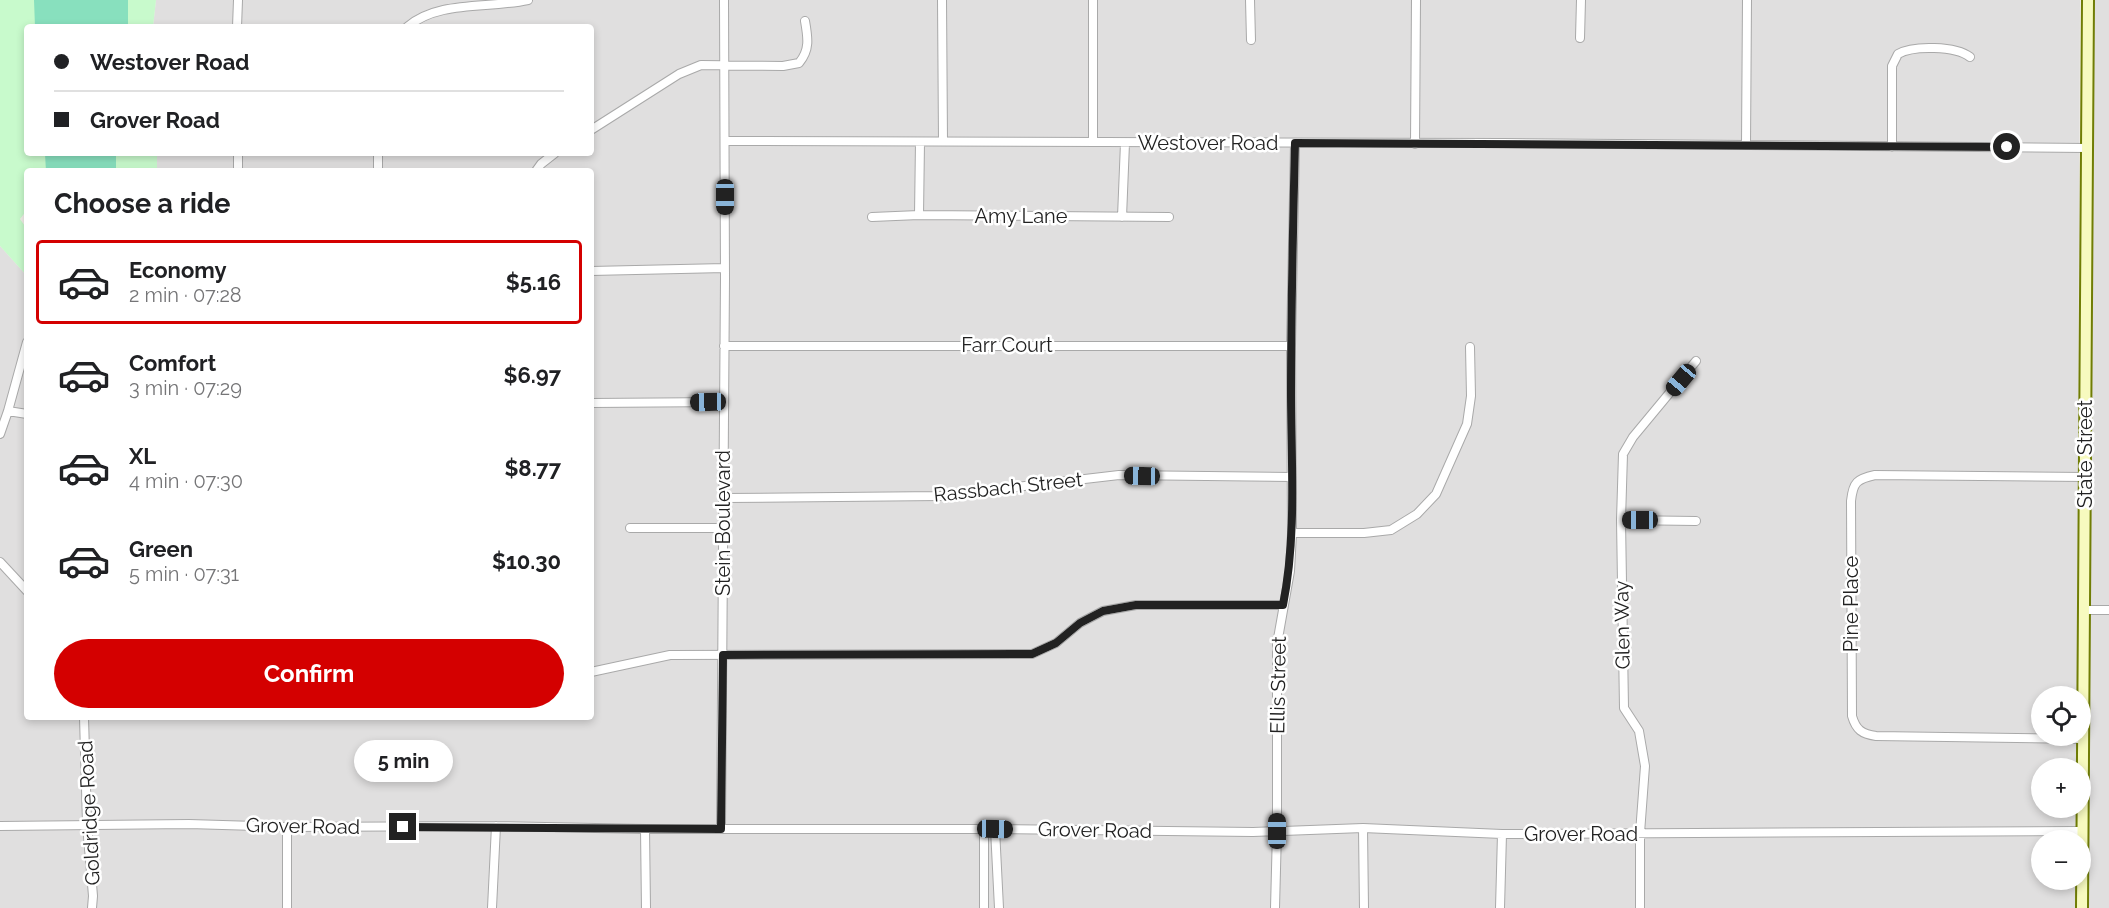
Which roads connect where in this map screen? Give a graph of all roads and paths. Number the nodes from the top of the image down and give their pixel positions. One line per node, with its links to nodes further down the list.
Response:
1 (238, 0): 12 (street)
2 (528, 0): 13 (street)
3 (724, 0): 17 (street, Stein Boulevard)
4 (942, 0): 20 (street)
5 (1093, 0): 22 (street)
6 (1250, 0): 15 (street)
7 (1416, 0): 25 (street)
8 (1581, 0): 14 (street)
9 (1747, 0): 26 (street)
10 (2088, 0): 28 (main road, State Street)
11 (805, 21): 17 (street)
12 (237, 24)
13 (410, 24)
14 (1580, 38)
15 (1251, 40)
16 (1970, 57): 27 (street)
17 (723, 64): 18 (street); 19 (street, Stein Boulevard)
18 (594, 128)
19 (725, 141): 21 (street, Westover Road); 35 (street, Stein Boulevard)
20 (943, 141): 21 (street, Westover Road); 22 (street, Westover Road)
21 (920, 142): 31 (street)
22 (1093, 142): 23 (street, Westover Road)
23 (1125, 142): 24 (street, Westover Road); 33 (street)
24 (1295, 143): 25 (street, Westover Road); 38 (street, Ellis Street)
25 (1414, 144): 26 (street, Westover Road)
26 (1746, 145): 27 (street, Westover Road)
27 (1892, 147): 28 (street, Westover Road)
28 (2087, 148): 48 (main road, State Street)
29 (551, 156): 30 (street)
30 (538, 168)
31 (919, 215): 32 (street, Amy Lane); 33 (street, Amy Lane)
32 (872, 217)
33 (1122, 217): 34 (street, Amy Lane)
34 (1169, 218)
35 (725, 268): 36 (street); 37 (street, Stein Boulevard)
36 (594, 271)
37 (724, 346): 38 (street, Farr Court); 42 (street, Stein Boulevard)
38 (1291, 346): 47 (street, Ellis Street)
39 (1470, 347): 54 (street)
40 (24, 353): 44 (street)
41 (1696, 362): 50 (street, Glen Way)
42 (724, 402): 43 (street); 49 (street, Stein Boulevard)
43 (594, 403)
44 (8, 411): 45 (street); 46 (street)
45 (24, 414)
46 (0, 434)
47 (1291, 477): 49 (street, Rassbach Street); 54 (street, Ellis Street)
48 (2085, 477): 58 (main road, State Street); 64 (street, Pine Place)
49 (724, 498): 53 (street, Stein Boulevard)
50 (1621, 520): 51 (street); 78 (street, Glen Way)
51 (1696, 521)
52 (630, 528): 53 (street)
53 (724, 528): 60 (street, Stein Boulevard)
54 (1292, 533): 57 (street, Ellis Street)
55 (0, 562): 56 (street)
56 (24, 588)
57 (1283, 605): 60 (street); 76 (street, Ellis Street)
58 (2084, 610): 59 (street); 62 (main road, State Street)
59 (2109, 610)
60 (723, 655): 61 (street); 72 (street, Stein Boulevard)
61 (594, 671)
62 (2083, 686)
63 (84, 720): 66 (street, Goldridge Road)
64 (2031, 738)
65 (2083, 746): 75 (main road, State Street)
66 (87, 824): 67 (street, Grover Road); 69 (street, Grover Road); 81 (street, Goldridge Road)
67 (0, 826)
68 (496, 826): 69 (street, Grover Road); 71 (street, Grover Road); 83 (street)
69 (287, 827): 82 (street)
70 (1363, 828): 76 (street, Grover Road); 79 (street, Grover Road); 88 (street)
71 (645, 829): 72 (street, Grover Road); 84 (street)
72 (721, 829): 73 (street, Grover Road)
73 (984, 829): 74 (street, Grover Road); 85 (street)
74 (995, 829): 76 (street, Grover Road); 86 (street)
75 (2082, 830)
76 (1277, 831): 87 (street, Ellis Street)
77 (2031, 831): 78 (street, Grover Road)
78 (1640, 833): 79 (street, Grover Road); 90 (street, Glen Way)
79 (1502, 834): 89 (street)
80 (2082, 890): 91 (main road, State Street)
81 (92, 908)
82 (287, 908)
83 (492, 908)
84 (645, 908)
85 (984, 908)
86 (999, 908)
87 (1275, 908)
88 (1364, 908)
89 (1500, 908)
90 (1640, 908)
91 (2082, 908)

